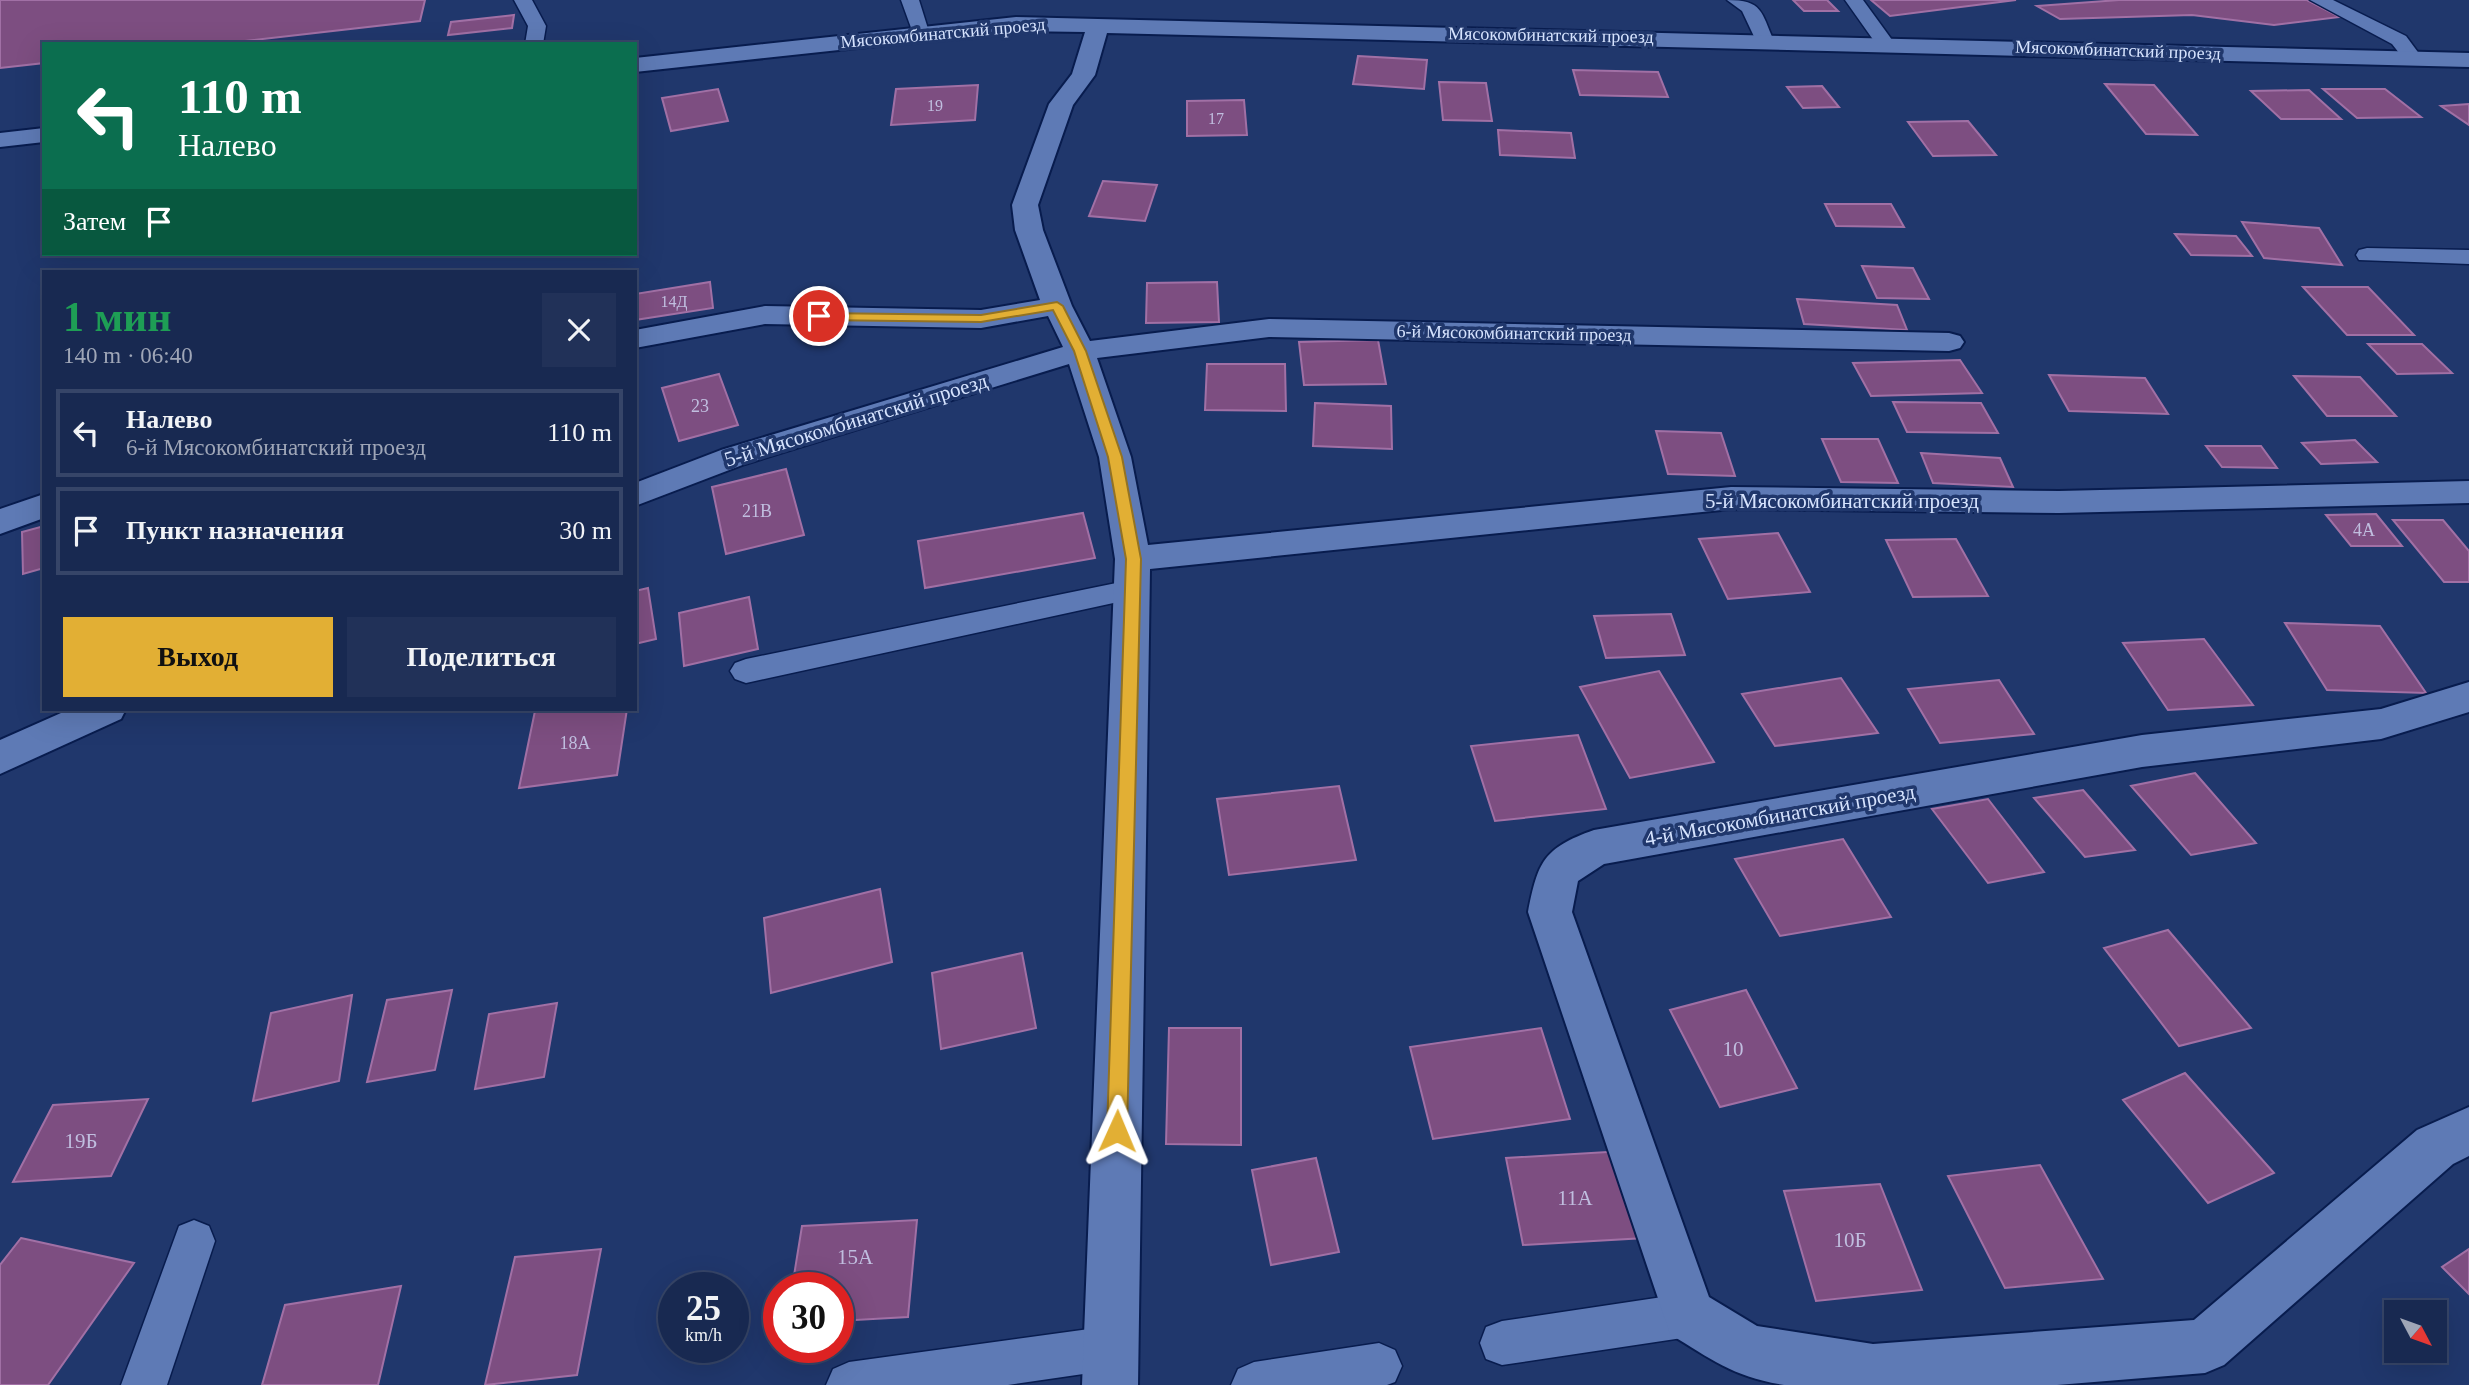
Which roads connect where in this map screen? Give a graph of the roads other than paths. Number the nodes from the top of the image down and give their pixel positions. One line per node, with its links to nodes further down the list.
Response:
1 (523, 0): 9 (lane)
2 (910, 0): 7 (lane)
3 (1736, 0): 8 (lane)
4 (1854, 0): 10 (lane)
5 (2319, 0): 11 (lane)
6 (1099, 24): 7 (street, Мясокомбинатский проезд); 8 (street, Мясокомбинатский проезд); 18 (street)
7 (920, 32): 13 (street, Мясокомбинатский проезд)
8 (1765, 41): 10 (street, Мясокомбинатский проезд)
9 (534, 42)
10 (1885, 44): 11 (street, Мясокомбинатский проезд)
11 (2414, 59): 12 (street, Мясокомбинатский проезд)
12 (2469, 60)
13 (637, 65)
14 (42, 135): 15 (street)
15 (0, 140)
16 (2367, 255): 17 (lane)
17 (2469, 257)
18 (1057, 306): 19 (street); 21 (street)
19 (637, 339)
20 (1949, 342): 21 (street, 6-й Мясокомбинатский проезд)
21 (1080, 351): 23 (street, 5-й Мясокомбинатский проезд); 26 (street)
22 (2469, 492): 26 (street, 5-й Мясокомбинатский проезд)
23 (637, 494)
24 (42, 506): 25 (street)
25 (0, 522)
26 (1133, 574): 27 (lane); 35 (street)
27 (746, 671)
28 (2469, 697): 33 (street, 4-й Мясокомбинатский проезд)
29 (103, 711): 30 (street)
30 (0, 758)
31 (2469, 1131): 33 (street)
32 (194, 1241): 37 (lane)
33 (1689, 1315): 34 (lane)
34 (1502, 1343)
35 (1110, 1366): 38 (lane)
36 (1379, 1366): 39 (lane)
37 (144, 1385)
38 (849, 1385)
39 (1254, 1385)

